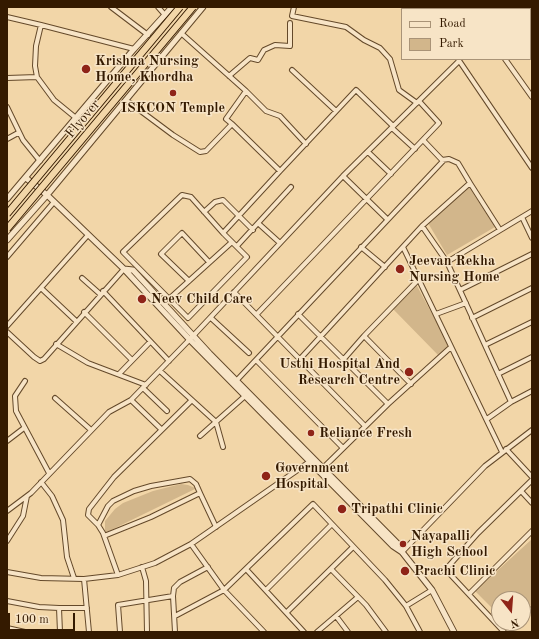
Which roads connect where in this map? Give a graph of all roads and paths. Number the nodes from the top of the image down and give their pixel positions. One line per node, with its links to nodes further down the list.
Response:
1 (111, 7): 13 (street)
2 (158, 7): 8 (street)
3 (172, 7): 8 (street)
4 (180, 7): 51 (highway, Flyover, bridge)
5 (193, 7): 57 (highway, Flyover, bridge)
6 (203, 7): 12 (street)
7 (294, 7): 24 (street)
8 (165, 15): 13 (street)
9 (7, 17): 11 (street)
10 (290, 23): 18 (street)
11 (41, 25): 14 (street); 19 (street)
12 (181, 33): 18 (street); 23 (street)
13 (148, 35): 14 (street)
14 (134, 49): 27 (street)
15 (458, 60): 24 (street); 38 (street)
16 (506, 60): 22 (street)
17 (292, 70): 26 (street)
18 (229, 76): 21 (street)
19 (37, 77): 20 (street); 27 (street)
20 (7, 78)
21 (246, 91): 28 (street); 33 (street)
22 (532, 97)
23 (126, 100): 28 (street); 45 (street)
24 (418, 102): 29 (street); 32 (street)
25 (7, 107): 30 (street)
26 (336, 111): 29 (street); 33 (street)
27 (76, 118): 37 (street)
28 (232, 124): 39 (street)
29 (393, 127): 34 (street); 35 (street)
30 (18, 133): 31 (street); 37 (street)
31 (7, 139)
32 (423, 140): 34 (street); 36 (street)
33 (306, 144): 39 (street)
34 (415, 149): 40 (street)
35 (368, 152): 40 (street); 41 (street)
36 (442, 160): 43 (street); 54 (street)
37 (40, 162): 42 (street)
38 (532, 168)
39 (280, 171): 52 (street)
40 (391, 174): 47 (street)
41 (343, 176): 47 (street); 65 (street)
42 (26, 178): 45 (street); 46 (street)
43 (470, 183): 56 (street); 59 (street)
44 (291, 187): 55 (street)
45 (47, 195): 48 (street); 63 (street)
46 (7, 199)
47 (366, 199): 54 (street); 88 (street)
48 (54, 202): 61 (street); 70 (street)
49 (532, 210): 53 (street)
50 (204, 212): 52 (street); 60 (street); 83 (street)
51 (7, 214)
52 (240, 216): 58 (street); 60 (street)
53 (522, 216): 59 (street); 62 (street)
54 (387, 219): 67 (street)
55 (259, 224): 58 (street); 65 (street)
56 (422, 226): 68 (street); 72 (street)
57 (7, 229)
58 (253, 230): 66 (street)
59 (500, 230): 72 (street)
60 (223, 233): 64 (street)
61 (88, 235): 74 (street); 78 (street)
62 (532, 238)
63 (7, 240)
64 (232, 242): 66 (street); 71 (street)
65 (280, 243): 82 (street)
66 (237, 246): 85 (street)
67 (361, 247): 73 (street); 89 (street)
68 (403, 247): 73 (street); 76 (street)
69 (532, 254): 80 (street)
70 (7, 257)
71 (209, 262): 77 (street); 77 (street)
72 (447, 262): 80 (street)
73 (385, 267): 99 (street)
74 (124, 269): 81 (street); 84 (street); 100 (street)
75 (82, 278): 81 (street)
76 (419, 279): 90 (street); 98 (street)
77 (189, 281): 85 (street)
78 (41, 288): 93 (street); 95 (street)
79 (532, 288): 92 (street)
80 (460, 290): 86 (street)
81 (102, 292): 87 (street); 101 (street)
82 (234, 292): 88 (street); 91 (street)
83 (164, 294): 84 (street); 85 (street)
84 (159, 299): 100 (street)
85 (169, 299)
86 (466, 303): 90 (street); 92 (street)
87 (84, 312): 93 (street); 108 (street)
88 (257, 314): 97 (street)
89 (298, 314): 97 (street); 99 (street)
90 (436, 314): 104 (street)
91 (211, 318): 100 (street); 105 (street)
92 (472, 318): 103 (street)
93 (76, 321): 102 (street)
94 (532, 322): 103 (street)
95 (7, 326)
96 (7, 332): 102 (street)
97 (278, 336): 107 (street); 109 (street)
98 (364, 336): 110 (street); 117 (street)
99 (321, 337): 107 (street); 110 (street)
100 (192, 338): 111 (street); 115 (street); 120 (street)
101 (150, 342): 108 (street); 111 (street)
102 (56, 344): 113 (street)
103 (485, 346): 114 (street)
104 (451, 347): 117 (street); 127 (street)
105 (248, 353)
106 (532, 357): 114 (street)
107 (300, 359): 129 (street)
108 (132, 360): 113 (street)
109 (256, 360): 115 (street); 137 (street)
110 (343, 360): 125 (street)
111 (169, 361): 112 (street)
112 (160, 370): 118 (street); 123 (street)
113 (119, 374): 118 (street)
114 (498, 374): 124 (street)
115 (237, 380): 139 (street)
116 (25, 381): 130 (street)
117 (411, 384): 125 (street)
118 (144, 386): 122 (street); 126 (street)
119 (532, 391): 124 (street)
120 (245, 396): 128 (street); 139 (street)
121 (55, 398): 132 (street)
122 (131, 400): 131 (street); 132 (street)
123 (192, 400): 128 (street); 131 (street)
124 (512, 402): 127 (street)
125 (388, 404): 129 (street)
126 (167, 411)
127 (486, 419): 138 (street)
128 (216, 422): 134 (street); 136 (street)
129 (365, 426): 137 (street)
130 (24, 428): 135 (street); 141 (street)
131 (162, 429): 150 (street)
132 (91, 430): 141 (street)
133 (532, 430): 138 (street)
134 (200, 436)
135 (7, 441)
136 (223, 447)
137 (343, 448): 140 (street)
138 (504, 450): 142 (street); 157 (street)
139 (312, 460): 140 (street); 151 (street); 157 (street)
140 (323, 468): 157 (street)
141 (50, 473): 143 (street)
142 (532, 479): 144 (street)
143 (41, 482): 146 (street); 164 (street)
144 (521, 491): 147 (street); 169 (street)
145 (200, 493): 150 (street); 151 (street); 153 (street)
146 (27, 496): 148 (street); 154 (street)
147 (532, 503)
148 (7, 511)
149 (331, 524): 156 (street); 160 (street); 167 (street)
150 (98, 525): 153 (street)
151 (216, 527): 155 (street)
152 (532, 531): 169 (street)
153 (104, 536): 163 (street)
154 (7, 541)
155 (191, 544): 158 (street); 159 (street)
156 (352, 548): 161 (street); 174 (street)
157 (402, 552): 168 (street)
158 (142, 567): 163 (street); 172 (street)
159 (208, 567): 166 (street); 170 (street)
160 (246, 569): 166 (street); 167 (street)
161 (331, 569): 171 (street); 177 (street)
162 (7, 572): 164 (street)
163 (118, 575): 165 (street)
164 (74, 578): 165 (street)
165 (84, 579): 176 (street)
166 (224, 590): 178 (street); 188 (street)
167 (266, 590): 177 (street)
168 (432, 590): 174 (street); 194 (street)
169 (469, 594): 180 (street)
170 (173, 596): 172 (street); 178 (street)
171 (358, 597): 179 (street); 192 (street)
172 (147, 599): 185 (street); 186 (street)
173 (7, 601): 175 (street)
174 (406, 606): 193 (street)
175 (59, 608): 176 (street); 183 (street)
176 (87, 608): 184 (street)
177 (287, 612): 189 (street)
178 (174, 616): 187 (street)
179 (336, 616): 190 (street); 191 (street)
180 (491, 618)
181 (7, 628): 182 (street)
182 (25, 632)
183 (60, 632)
184 (89, 632)
185 (120, 632)
186 (147, 632)
187 (176, 632)
188 (264, 632)
189 (304, 632)
190 (317, 632)
191 (348, 632)
192 (386, 632)
193 (420, 632)
194 (454, 632)

